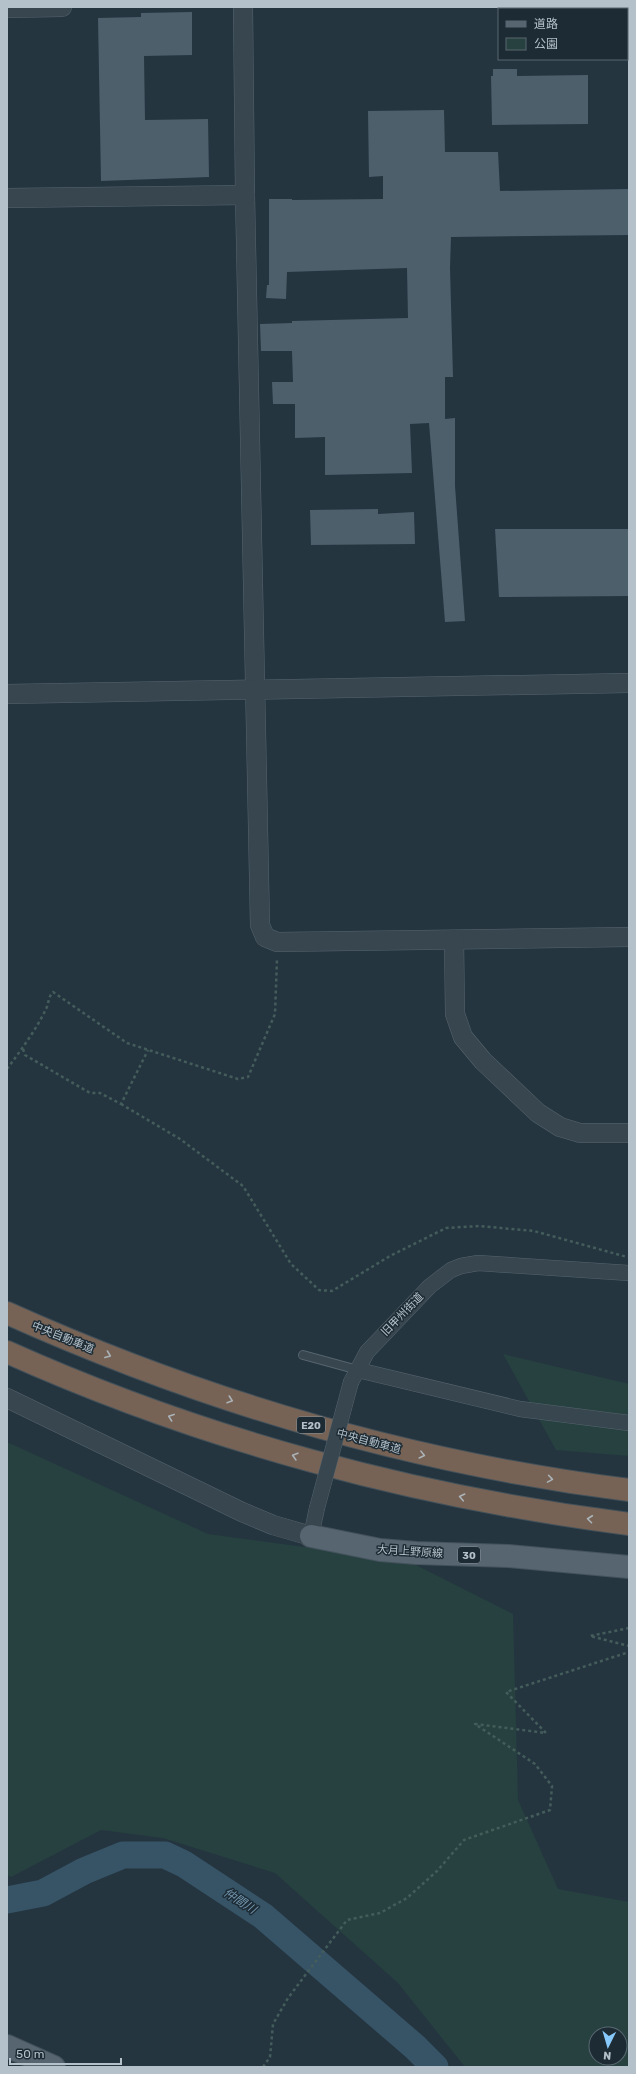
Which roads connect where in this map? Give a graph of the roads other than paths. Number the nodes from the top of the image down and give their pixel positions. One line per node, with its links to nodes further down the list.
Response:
1 (62, 7): 3 (street)
2 (243, 7): 4 (street)
3 (7, 8)
4 (245, 195): 5 (street); 7 (street)
5 (7, 198)
6 (629, 683): 7 (street)
7 (256, 688): 8 (street); 10 (street)
8 (7, 694)
9 (629, 937): 10 (street)
10 (454, 940): 11 (street)
11 (629, 1133)
12 (629, 1273): 16 (street, 旧甲州街道)
13 (7, 1314): 19 (highway, 中央自動車道 / E20, one-way to 19)
14 (7, 1352): 20 (highway, one-way to 14)
15 (303, 1355): 16 (lane)
16 (354, 1376): 18 (street); 21 (street, 旧甲州街道, bridge)
17 (7, 1398): 21 (street)
18 (629, 1423)
19 (629, 1490)
20 (629, 1524)
21 (311, 1536): 22 (main road, 大月上野原線 / 30)
22 (629, 1568)
23 (7, 2046): 24 (main road)
24 (54, 2067)

